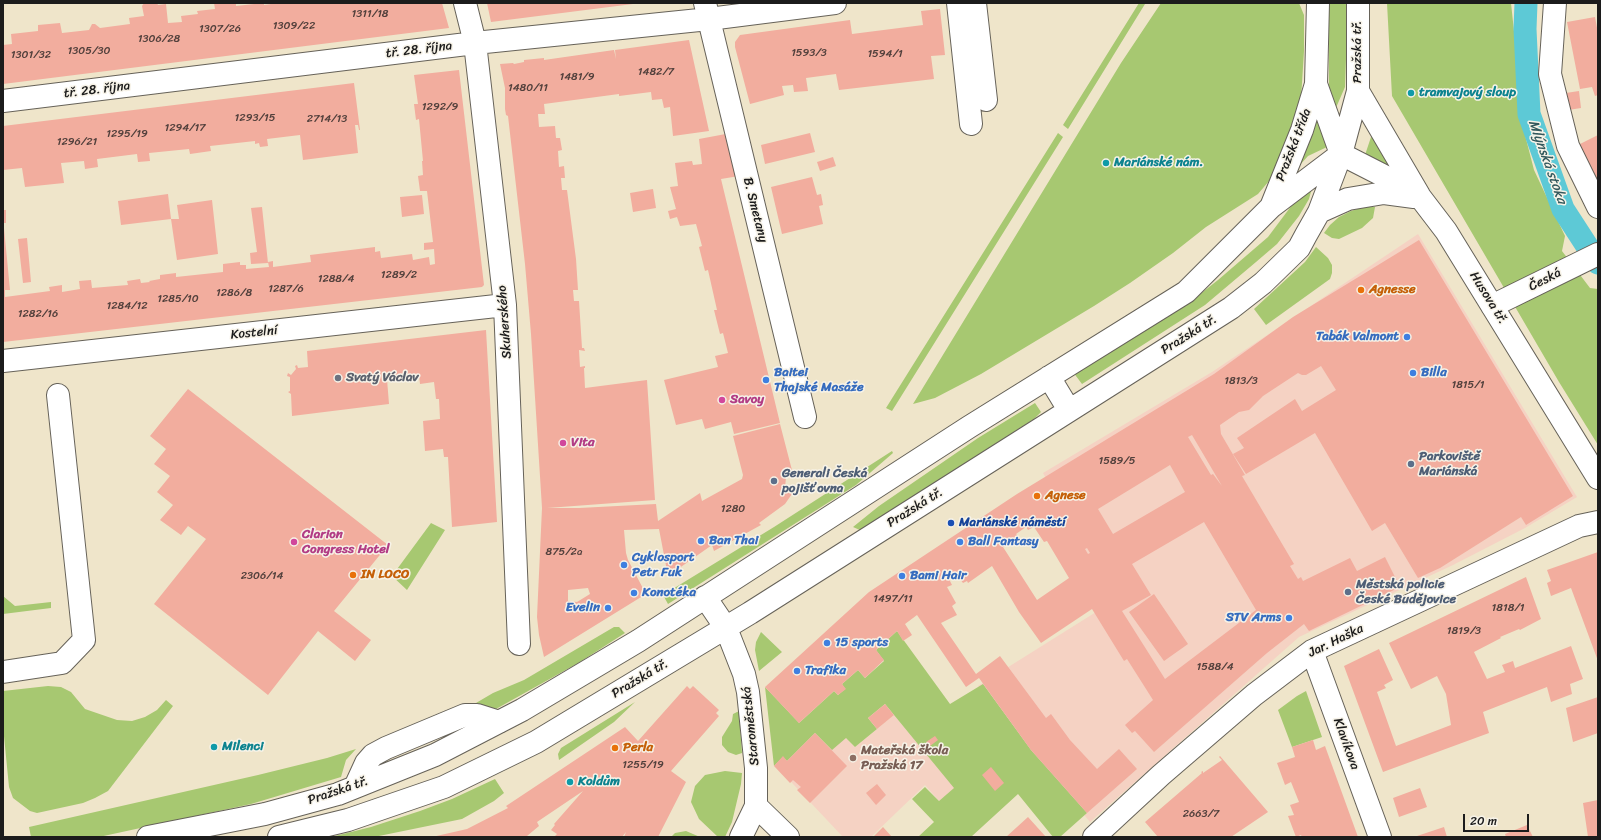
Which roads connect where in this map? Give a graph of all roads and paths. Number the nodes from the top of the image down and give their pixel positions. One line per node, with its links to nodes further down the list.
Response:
1 (465, 3): 9 (street, Skuherského)
2 (835, 3): 8 (street, tř. 28. října)
3 (958, 3): 14 (street)
4 (975, 3): 12 (street)
5 (1318, 3): 10 (street)
6 (1358, 3): 11 (street, Pražská tř.)
7 (1556, 3): 18 (street)
8 (707, 11): 9 (street, tř. 28. října); 27 (street, B. Smetany)
9 (475, 43): 13 (street, tř. 28. října); 21 (street, Skuherského)
10 (1316, 84): 15 (street); 17 (street, Pražská třída)
11 (1358, 91): 15 (street, Pražská tř.); 16 (street)
12 (986, 100)
13 (3, 101)
14 (971, 124)
15 (1341, 154): 16 (street, Husova tř.); 17 (street, Pražská tř.); 19 (street, Pražská tř.)
16 (1420, 197): 19 (street); 22 (street, Husova tř.)
17 (1271, 207): 24 (street, Pražská tř.)
18 (1598, 207)
19 (1319, 212): 26 (street, Pražská tř.)
20 (1598, 254): 22 (street, Česká)
21 (505, 304): 23 (street, Kostelní); 32 (street, Skuherského)
22 (1492, 306): 28 (street, Husova tř.)
23 (3, 361)
24 (1049, 377): 26 (street); 30 (street, Pražská tř.)
25 (58, 395): 34 (street)
26 (1069, 410): 31 (street, Pražská tř.)
27 (804, 417)
28 (1598, 478)
29 (1598, 522): 33 (street, Jar. Haška)
30 (705, 597): 31 (street, Staroměstská); 36 (street, Pražská tř.)
31 (726, 628): 35 (street, Staroměstská); 37 (street, Pražská tř.)
32 (519, 644)
33 (1312, 651): 40 (street, Jar. Haška); 41 (street, Klavíkova)
34 (3, 672)
35 (756, 806): 38 (street, Staroměstská); 39 (street)
36 (148, 837)
37 (279, 837)
38 (740, 837)
39 (788, 837)
40 (1094, 837)
41 (1380, 837)

